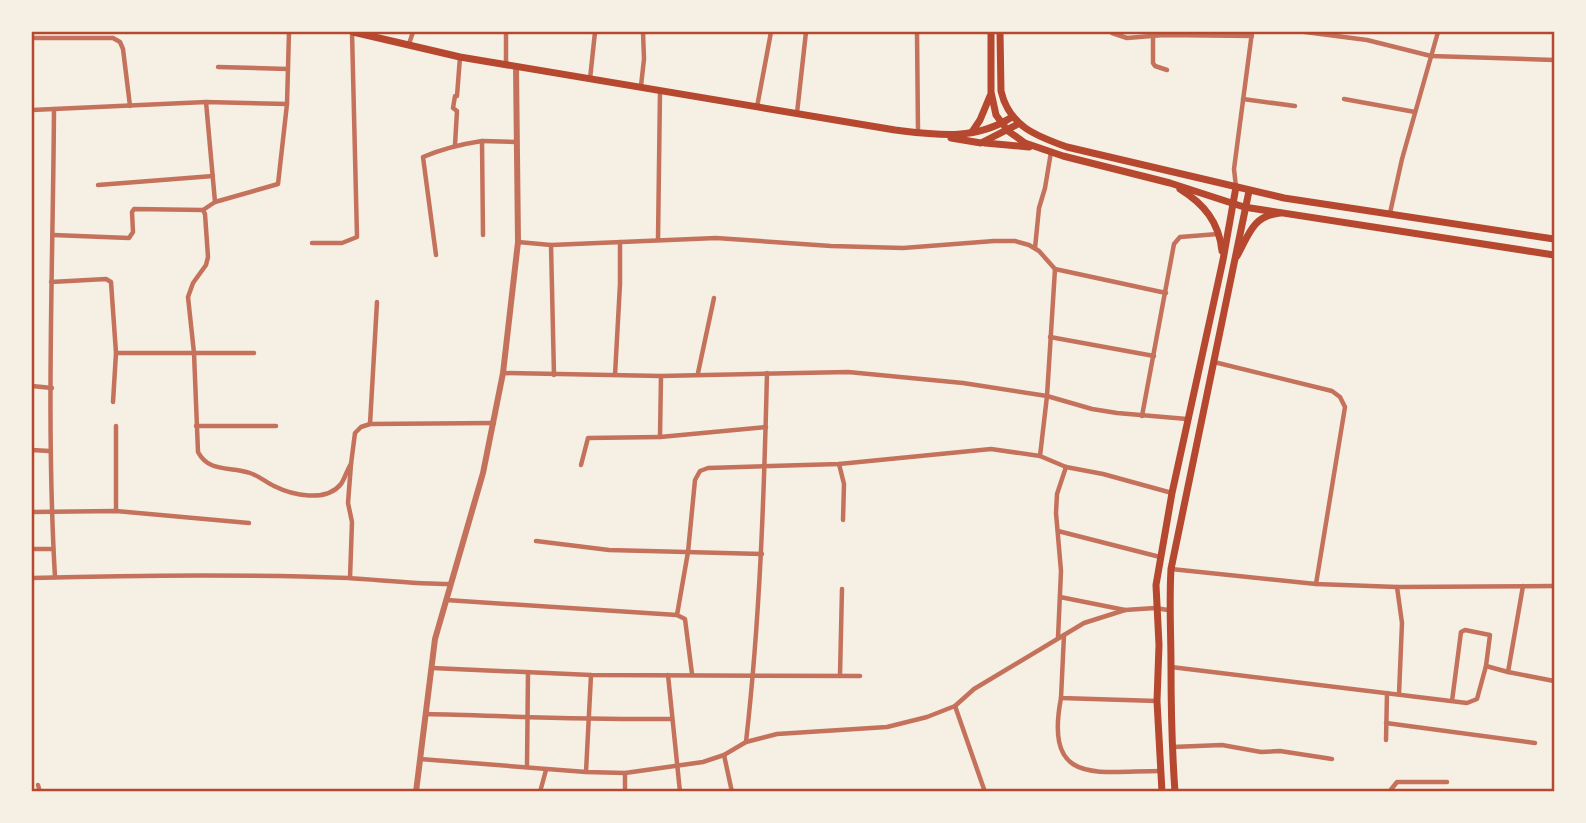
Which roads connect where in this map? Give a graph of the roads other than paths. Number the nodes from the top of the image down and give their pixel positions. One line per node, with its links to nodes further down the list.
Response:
1 (289, 32): 25 (street)
2 (353, 32): 18 (main road); 72 (street)
3 (413, 32): 18 (street)
4 (506, 32): 22 (street)
5 (595, 32): 27 (street)
6 (643, 32): 28 (street)
7 (771, 32): 37 (street)
8 (806, 32): 41 (street)
9 (917, 32): 45 (street)
10 (991, 32): 30 (main road)
11 (1305, 32): 19 (street)
12 (1438, 32): 19 (street)
13 (1112, 33): 17 (street)
14 (1000, 34): 42 (main road)
15 (1252, 34): 17 (street); 31 (street)
16 (32, 38): 35 (street)
17 (1153, 38): 26 (street)
18 (409, 44): 20 (main road)
19 (1431, 56): 21 (street); 40 (street)
20 (460, 57): 22 (main road); 51 (street)
21 (1555, 60)
22 (506, 65): 23 (main road)
23 (516, 66): 27 (main road); 49 (street)
24 (218, 67): 25 (street)
25 (288, 69): 34 (street)
26 (1167, 70)
27 (589, 80): 28 (main road)
28 (641, 86): 29 (main road)
29 (660, 90): 37 (main road); 69 (street)
30 (991, 92): 43 (main road); 46 (main road)
31 (1243, 99): 36 (street); 57 (street)
32 (1344, 99): 40 (street)
33 (206, 102): 34 (street); 35 (street); 54 (street)
34 (287, 104): 59 (street)
35 (131, 106): 38 (street)
36 (1295, 106)
37 (757, 107): 41 (main road)
38 (54, 109): 39 (street); 66 (street)
39 (32, 110)
40 (1415, 112): 63 (street)
41 (797, 113): 45 (main road)
42 (1015, 120): 43 (main road); 44 (main road); 57 (main road)
43 (1001, 124): 44 (main road); 46 (main road)
44 (1007, 131): 50 (main road); 52 (main road)
45 (918, 133): 47 (main road)
46 (970, 134): 47 (main road)
47 (947, 136): 50 (main road)
48 (482, 141): 49 (street); 51 (street); 67 (street)
49 (516, 142): 70 (street)
50 (981, 143): 52 (main road)
51 (455, 145): 75 (street)
52 (1041, 148): 53 (main road)
53 (1051, 152): 55 (main road); 74 (street)
54 (213, 176): 56 (street); 59 (street)
55 (1171, 183): 60 (main road); 65 (main road)
56 (98, 185)
57 (1236, 187): 58 (main road); 60 (main road)
58 (1249, 191): 61 (main road); 63 (main road)
59 (215, 202): 62 (street)
60 (1232, 204): 61 (main road); 77 (main road)
61 (1244, 207): 64 (main road); 78 (main road)
62 (203, 210): 66 (street); 86 (street)
63 (1390, 213): 68 (main road)
64 (1295, 214): 76 (main road); 78 (main road)
65 (1218, 234): 77 (main road); 81 (street)
66 (53, 235): 80 (street)
67 (483, 235)
68 (1555, 239)
69 (658, 240): 71 (street); 74 (street)
70 (518, 242): 73 (street); 90 (street)
71 (620, 242): 73 (street); 94 (street)
72 (312, 243)
73 (551, 245): 93 (street)
74 (1035, 248): 79 (street)
75 (436, 255)
76 (1555, 255)
77 (1223, 260): 101 (main road)
78 (1233, 263): 89 (main road)
79 (1055, 269): 81 (street); 84 (street)
80 (51, 282): 85 (street); 97 (street)
81 (1166, 293): 88 (street)
82 (714, 298): 91 (street)
83 (377, 302): 103 (street)
84 (1050, 337): 88 (street); 98 (street)
85 (116, 353): 86 (street); 99 (street)
86 (194, 353): 87 (street); 105 (street)
87 (254, 353)
88 (1154, 356): 100 (street)
89 (1213, 362): 130 (main road); 135 (street)
90 (503, 373): 93 (street); 102 (street)
91 (698, 373): 92 (street); 95 (street)
92 (767, 373): 98 (street); 107 (street)
93 (554, 375): 94 (street)
94 (615, 376): 95 (street)
95 (661, 376): 108 (street)
96 (32, 386): 97 (street)
97 (52, 388): 110 (street)
98 (1047, 396): 100 (street); 111 (street)
99 (114, 402)
100 (1142, 416): 101 (street)
101 (1187, 419): 117 (main road)
102 (494, 423): 103 (street); 134 (street)
103 (370, 424): 112 (street)
104 (116, 426): 119 (street)
105 (196, 426): 106 (street); 112 (street)
106 (276, 426)
107 (766, 427): 108 (street); 115 (street)
108 (660, 437): 114 (street)
109 (32, 450): 110 (street)
110 (49, 451): 118 (street)
111 (1041, 456): 113 (street); 116 (street)
112 (351, 464): 133 (street)
113 (839, 464): 115 (street); 121 (street)
114 (581, 465)
115 (764, 465): 127 (street); 128 (street)
116 (1066, 467): 117 (street); 123 (street)
117 (1172, 493): 129 (main road)
118 (51, 511): 119 (street); 120 (street); 126 (street)
119 (116, 511): 122 (street)
120 (32, 512)
121 (843, 520)
122 (248, 523)
123 (1059, 531): 129 (street); 140 (street)
124 (536, 541): 127 (street)
125 (32, 549): 126 (street)
126 (53, 549): 131 (street)
127 (688, 552): 128 (street); 145 (street)
128 (762, 554): 156 (street)
129 (1160, 557): 142 (main road)
130 (1171, 569): 135 (street); 144 (main road)
131 (55, 577): 132 (street); 133 (street)
132 (32, 578)
133 (350, 578): 134 (street)
134 (450, 584): 141 (street)
135 (1316, 584): 138 (street)
136 (1523, 586): 137 (street); 138 (street); 152 (street)
137 (1555, 586)
138 (1397, 587): 161 (street)
139 (842, 589): 157 (street)
140 (1060, 597): 143 (street); 147 (street)
141 (445, 600): 145 (street); 150 (street)
142 (1156, 608): 143 (street); 144 (street); 163 (main road)
143 (1125, 610): 146 (street)
144 (1168, 610): 149 (main road)
145 (677, 615): 153 (street)
146 (1064, 634): 147 (street); 162 (street)
147 (1058, 638): 165 (street)
148 (1486, 666): 152 (street); 164 (street); 164 (street)
149 (1171, 667): 160 (street); 174 (main road)
150 (431, 668): 151 (street); 166 (street)
151 (528, 672): 154 (street); 167 (street)
152 (1508, 672): 159 (street)
153 (692, 674): 155 (street); 156 (street)
154 (591, 675): 155 (street); 169 (street)
155 (668, 675): 168 (street)
156 (753, 676): 157 (street); 172 (street)
157 (840, 676): 158 (street)
158 (860, 676)
159 (1555, 681)
160 (1387, 693): 161 (street); 170 (street)
161 (1399, 695): 164 (street)
162 (1061, 698): 163 (street); 181 (street)
163 (1157, 701): 181 (main road)
164 (1452, 701)
165 (955, 706): 172 (street); 190 (street)
166 (425, 714): 167 (street); 176 (street)
167 (528, 716): 169 (street); 178 (street)
168 (672, 719): 169 (street); 179 (street)
169 (590, 720): 182 (street)
170 (1386, 723): 171 (street); 173 (street)
171 (1386, 740)
172 (746, 742): 175 (street)
173 (1535, 743)
174 (1171, 747): 177 (street); 192 (main road)
175 (724, 755): 179 (street); 189 (street)
176 (420, 759): 178 (street); 185 (street)
177 (1332, 759)
178 (527, 766): 180 (street)
179 (679, 766): 183 (street); 188 (street)
180 (546, 770): 182 (street); 186 (street)
181 (1161, 771): 191 (main road)
182 (586, 772): 183 (street)
183 (625, 773): 187 (street)
184 (1447, 782): 193 (street)
185 (416, 792)
186 (540, 792)
187 (625, 792)
188 (680, 792)
189 (732, 792)
190 (985, 792)
191 (1162, 792)
192 (1175, 792)
193 (1389, 792)

